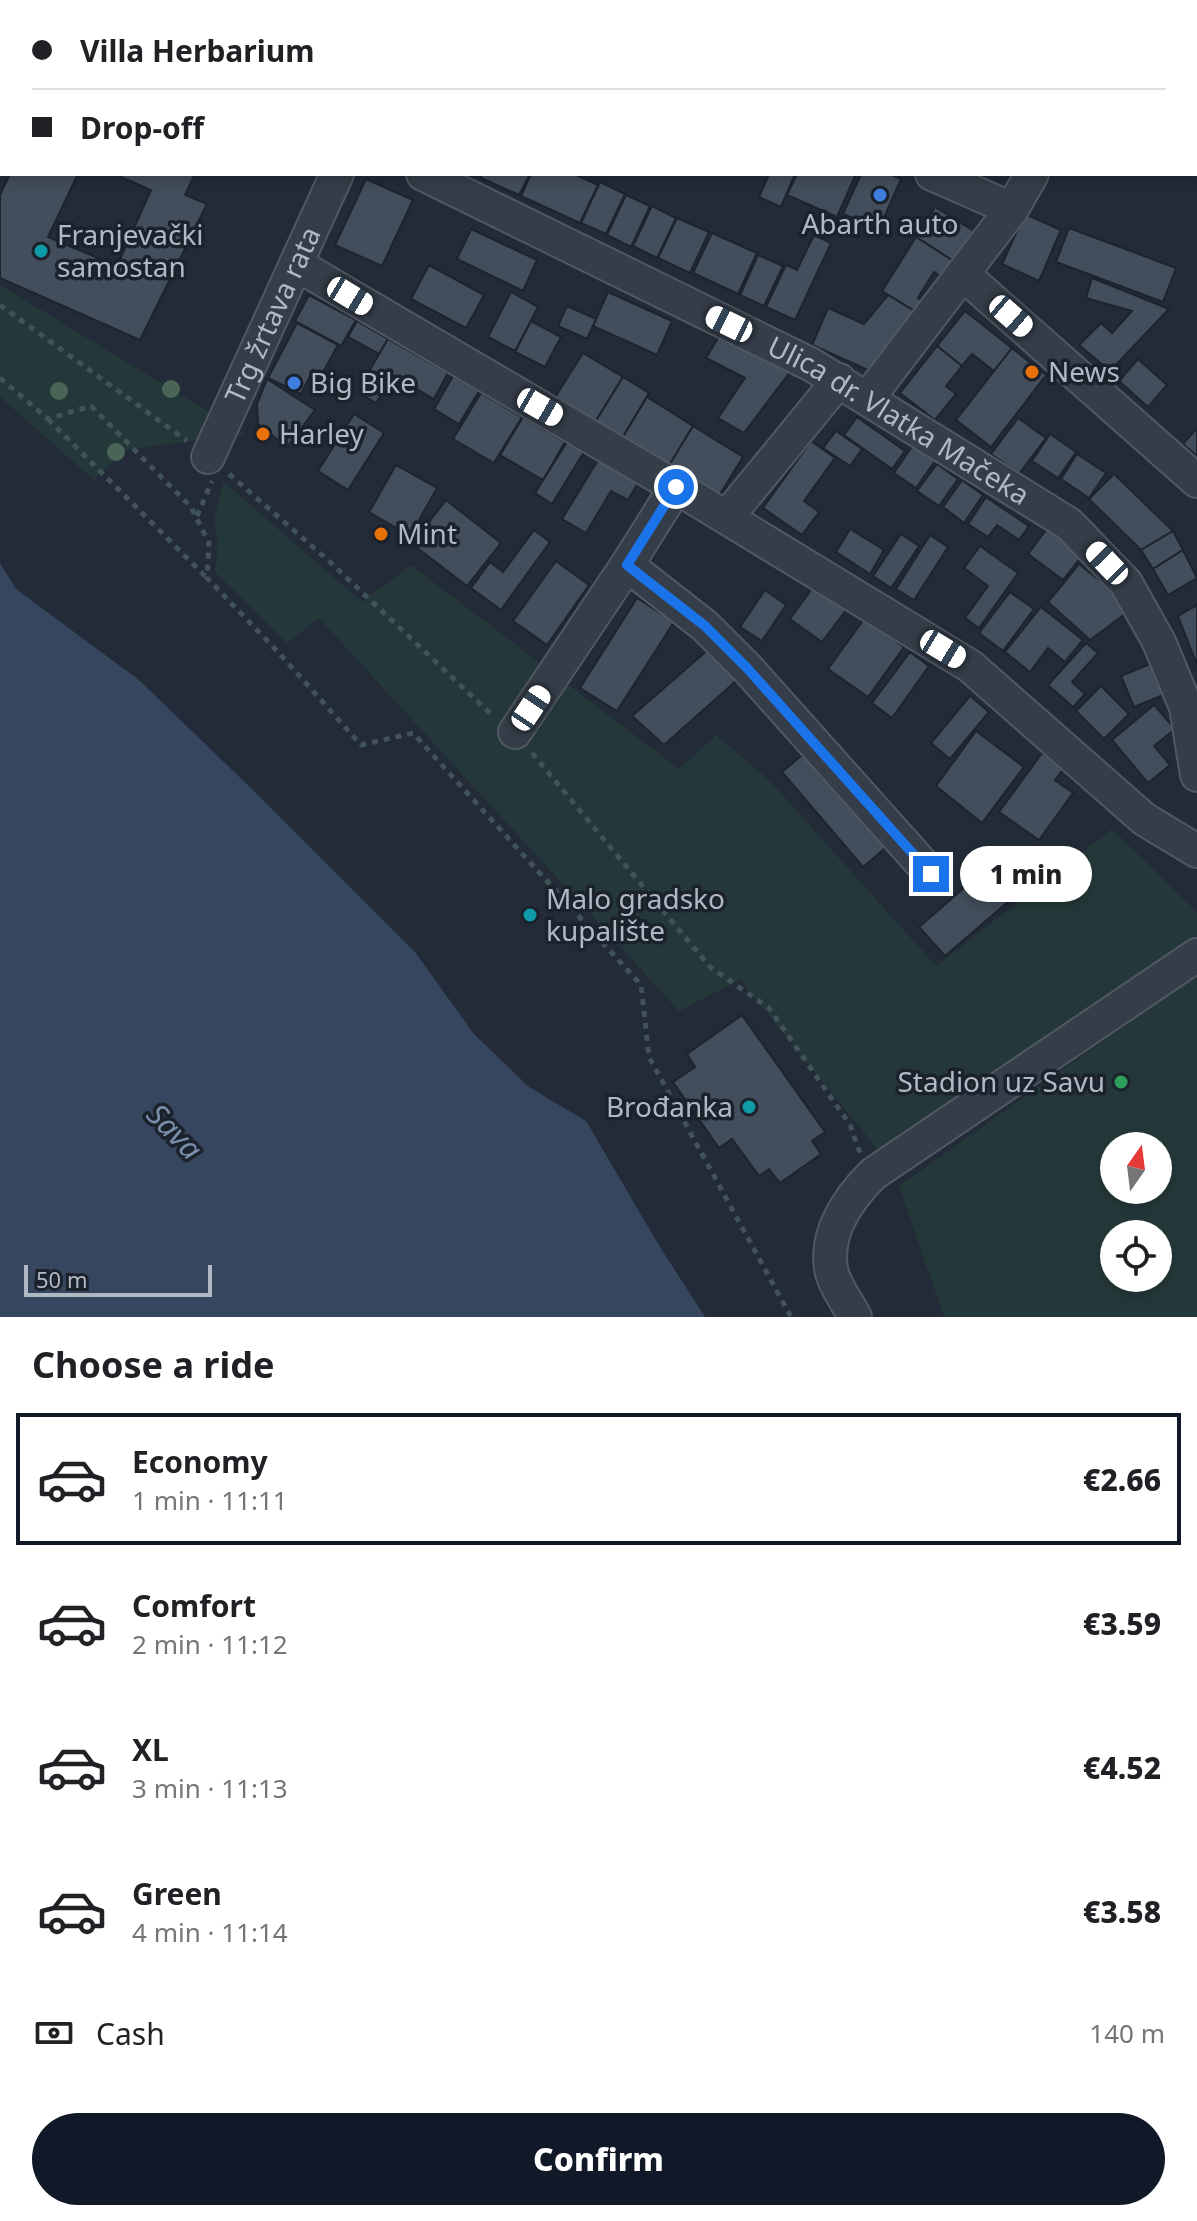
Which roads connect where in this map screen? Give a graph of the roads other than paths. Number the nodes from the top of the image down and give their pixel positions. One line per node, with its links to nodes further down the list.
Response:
1 (336, 176): 6 (street, Trg žrtava rata)
2 (427, 176): 8 (street, Ulica dr. Vlatka Mačeka)
3 (937, 176): 5 (street)
4 (1031, 176): 5 (street)
5 (1012, 209): 7 (street)
6 (296, 264): 10 (street, Trg žrtava rata); 12 (street)
7 (964, 275): 9 (street); 11 (street)
8 (839, 380): 9 (street, Ulica dr. Vlatka Mačeka); 13 (street)
9 (868, 398): 16 (street, Ulica dr. Vlatka Mačeka)
10 (214, 461)
11 (1197, 481)
12 (676, 487): 13 (street); 14 (street)
13 (727, 517): 17 (street)
14 (627, 565): 15 (street); 18 (street)
15 (515, 734)
16 (1197, 775)
17 (1197, 851)
18 (931, 874)
19 (1197, 955): 20 (street)
20 (855, 1317)

